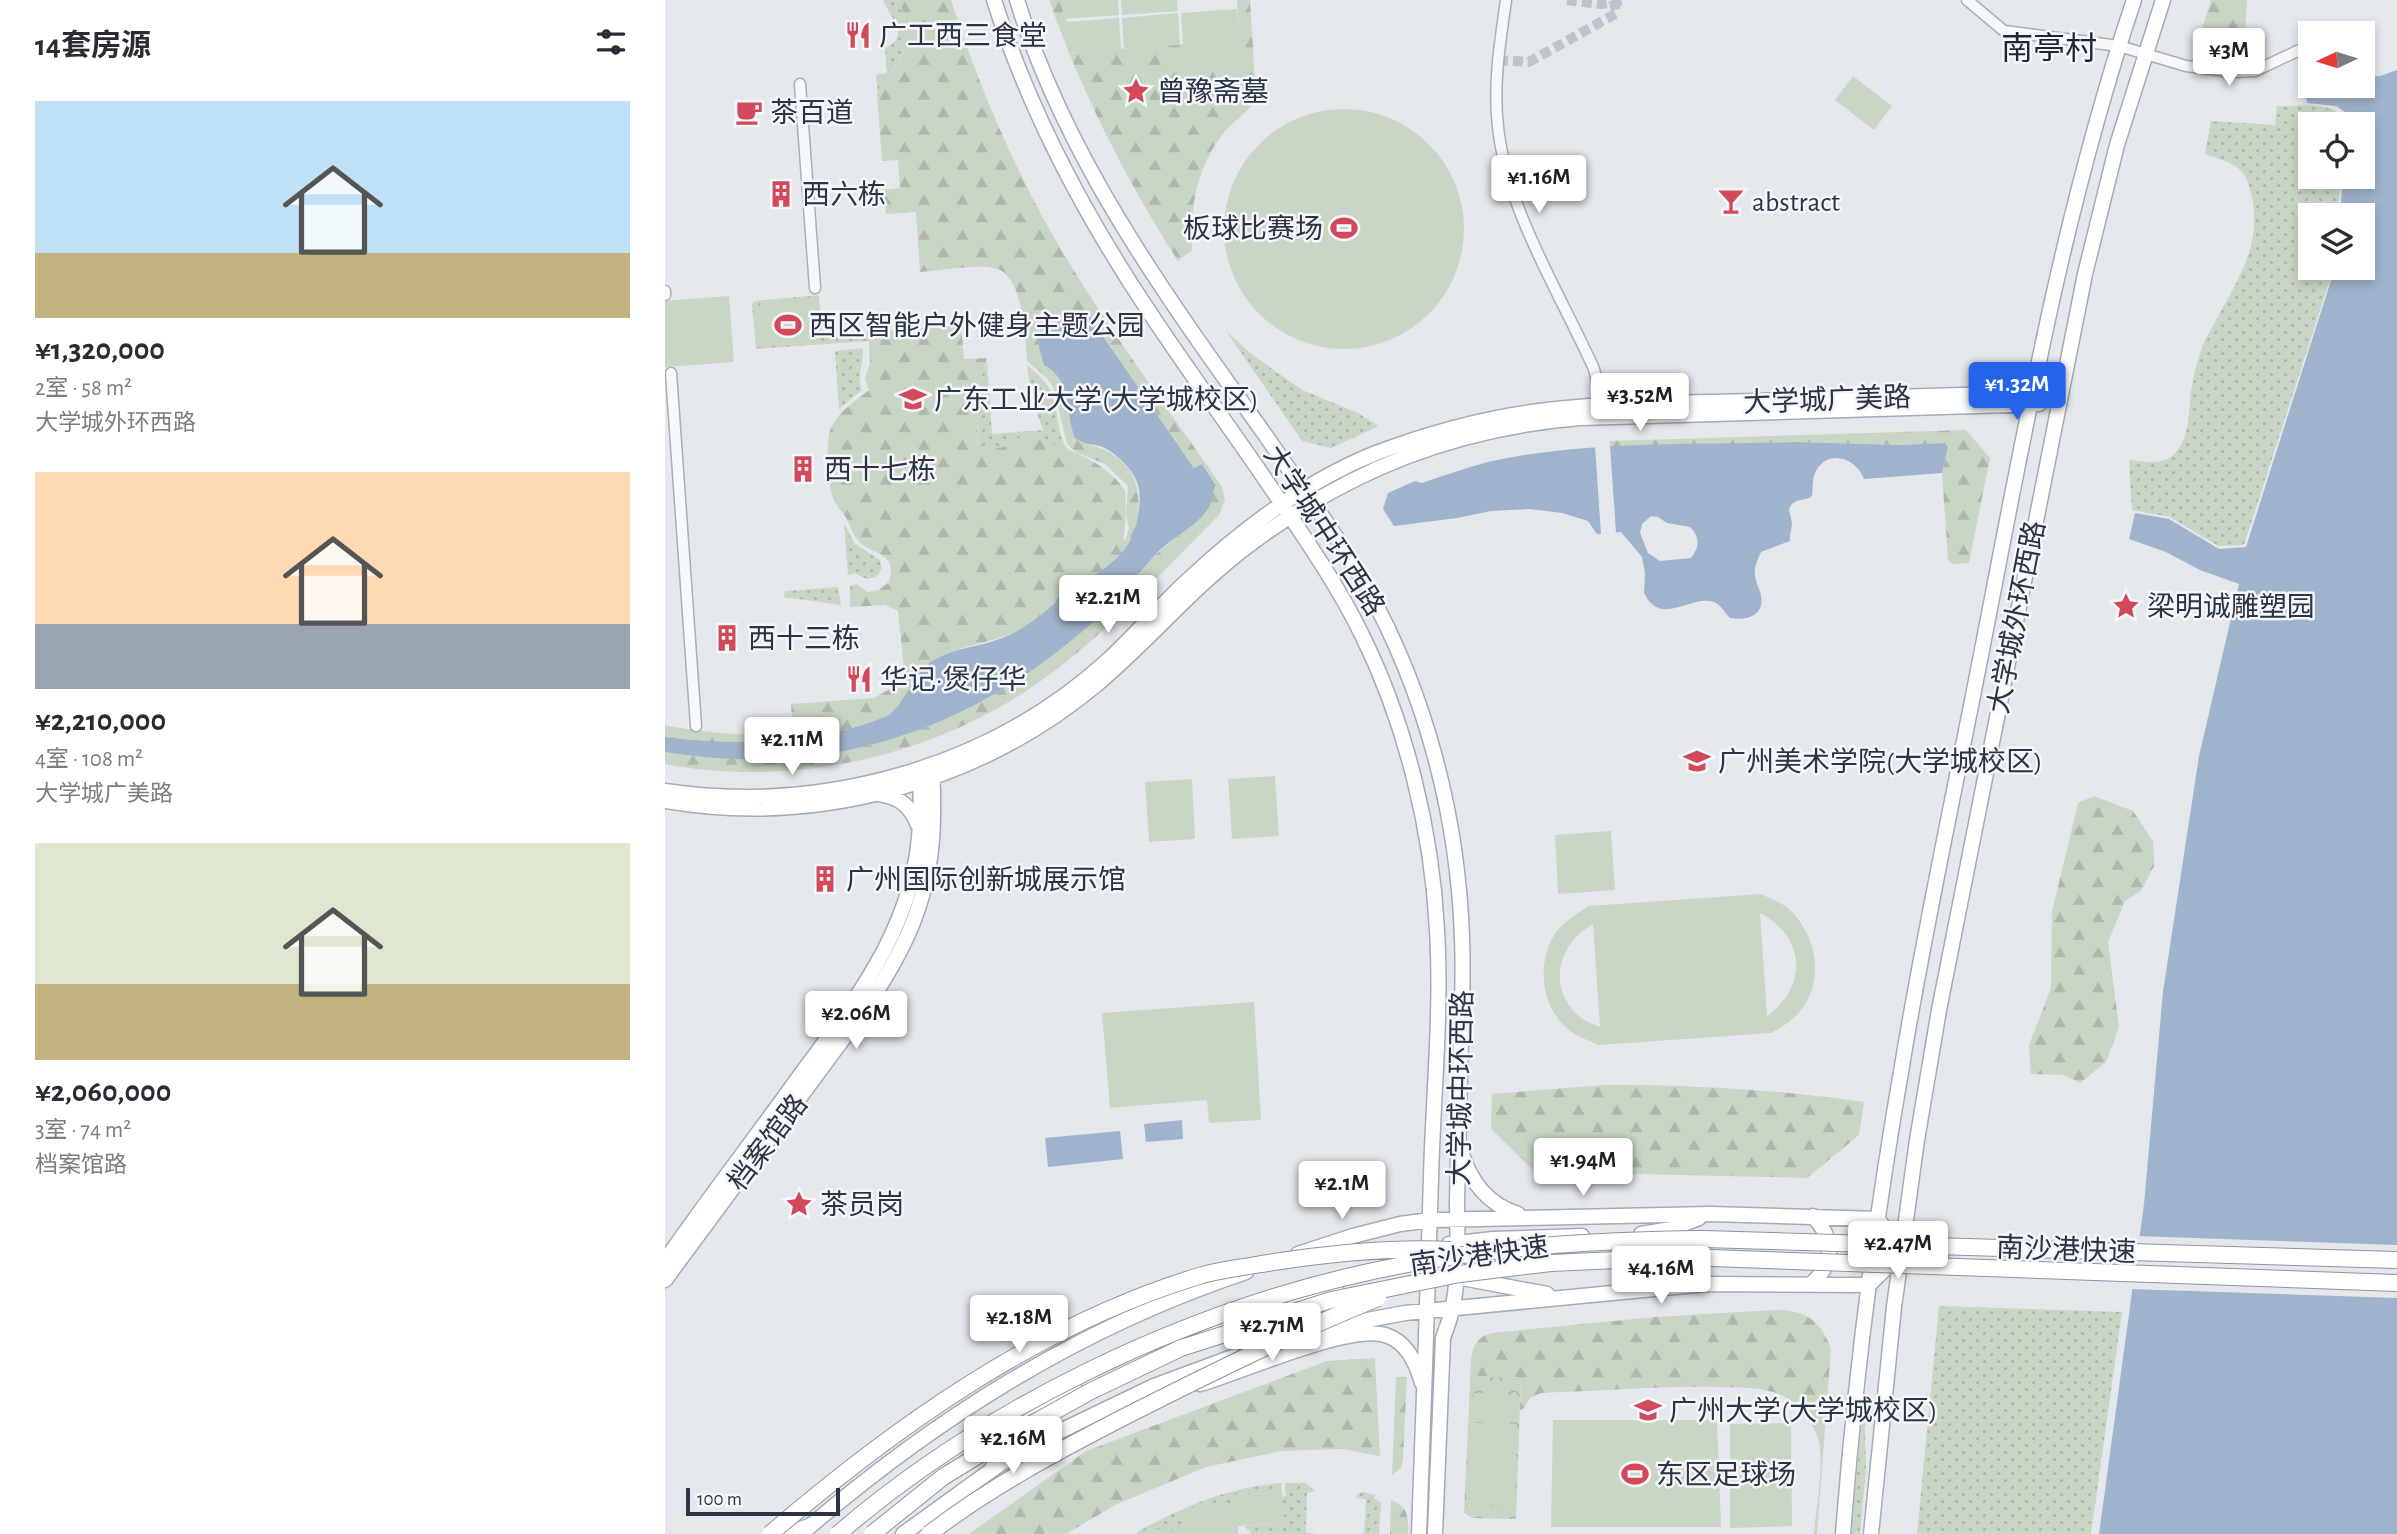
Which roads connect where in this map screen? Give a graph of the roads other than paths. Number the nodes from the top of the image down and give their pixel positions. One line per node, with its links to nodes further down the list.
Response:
1 (995, 0): 21 (main road, 大学城中环西路)
2 (1017, 0): 20 (main road, 大学城中环西路)
3 (1506, 0): 18 (street)
4 (1967, 0): 7 (street)
5 (2134, 0): 7 (main road, 大学城外环西路)
6 (2163, 0): 9 (main road, 大学城外环西路)
7 (2119, 46): 9 (street); 12 (main road, 大学城外环西路)
8 (2298, 51): 9 (street)
9 (2145, 53): 14 (main road, 大学城外环西路)
10 (800, 84): 11 (street)
11 (815, 288)
12 (2036, 371): 14 (main road); 15 (main road); 16 (main road, 大学城外环西路)
13 (671, 373): 22 (street)
14 (2063, 377): 17 (main road, 大学城外环西路)
15 (2000, 399): 16 (main road, 大学城广美路); 18 (main road, 大学城广美路); 19 (main road)
16 (2031, 399): 17 (main road, 大学城广美路); 19 (main road, 大学城外环西路)
17 (2058, 401): 38 (main road, 大学城外环西路)
18 (1600, 411): 20 (main road, 大学城广美路)
19 (2024, 433): 33 (main road, 大学城外环西路)
20 (1307, 496): 21 (main road, 大学城广美路); 28 (main road, 大学城中环西路)
21 (1286, 511): 23 (main road, 大学城广美路); 34 (main road, 大学城中环西路)
22 (696, 726)
23 (925, 774): 24 (main road); 25 (main road); 27 (main road, 档案馆路); 44 (main road, 档案馆路)
24 (665, 791)
25 (872, 794): 26 (main road); 27 (main road)
26 (665, 801)
27 (920, 829): 40 (main road, 档案馆路)
28 (1458, 1143): 31 (main road); 32 (main road, 大学城中环西路)
29 (1710, 1214): 30 (main road); 31 (main road); 35 (main road)
30 (1813, 1216): 33 (main road); 46 (main road)
31 (1526, 1217): 32 (main road)
32 (1457, 1219): 34 (main road); 35 (main road, 大学城中环西路)
33 (1878, 1219): 38 (main road); 48 (main road, 大学城外环西路)
34 (1430, 1220): 36 (main road, 大学城中环西路); 41 (main road)
35 (1457, 1243): 36 (main road); 42 (main road, 大学城中环西路)
36 (1429, 1246): 41 (main road); 43 (main road, 大学城中环西路)
37 (1485, 1252): 39 (highway, 南沙港快速, bridge); 56 (highway, bridge); 58 (highway, 南沙港快速, bridge)
38 (1901, 1253): 48 (main road); 65 (main road, 大学城外环西路)
39 (2397, 1260)
40 (665, 1261)
41 (1264, 1266): 55 (main road)
42 (1455, 1276): 43 (main road); 49 (main road); 50 (main road, 大学城中环西路)
43 (1428, 1278): 51 (main road, 大学城中环西路); 54 (main road)
44 (665, 1280)
45 (2397, 1283): 47 (highway, 南沙港快速, bridge)
46 (1811, 1284): 48 (main road); 49 (main road)
47 (1409, 1285): 59 (highway, 南沙港快速, bridge); 61 (highway, bridge)
48 (1869, 1285): 64 (main road, 大学城外环西路)
49 (1564, 1297): 50 (main road)
50 (1453, 1310): 51 (main road); 63 (main road, 大学城中环西路)
51 (1427, 1311): 52 (main road, 大学城中环西路); 53 (main road)
52 (1424, 1393): 53 (main road); 62 (main road, 大学城中环西路)
53 (1114, 1405): 54 (main road)
54 (990, 1470): 60 (main road)
55 (817, 1520): 56 (street); 57 (main road)
56 (768, 1534)
57 (801, 1534)
58 (838, 1534)
59 (872, 1534)
60 (903, 1534)
61 (929, 1534)
62 (1419, 1534)
63 (1435, 1534)
64 (1843, 1534)
65 (1871, 1534)

